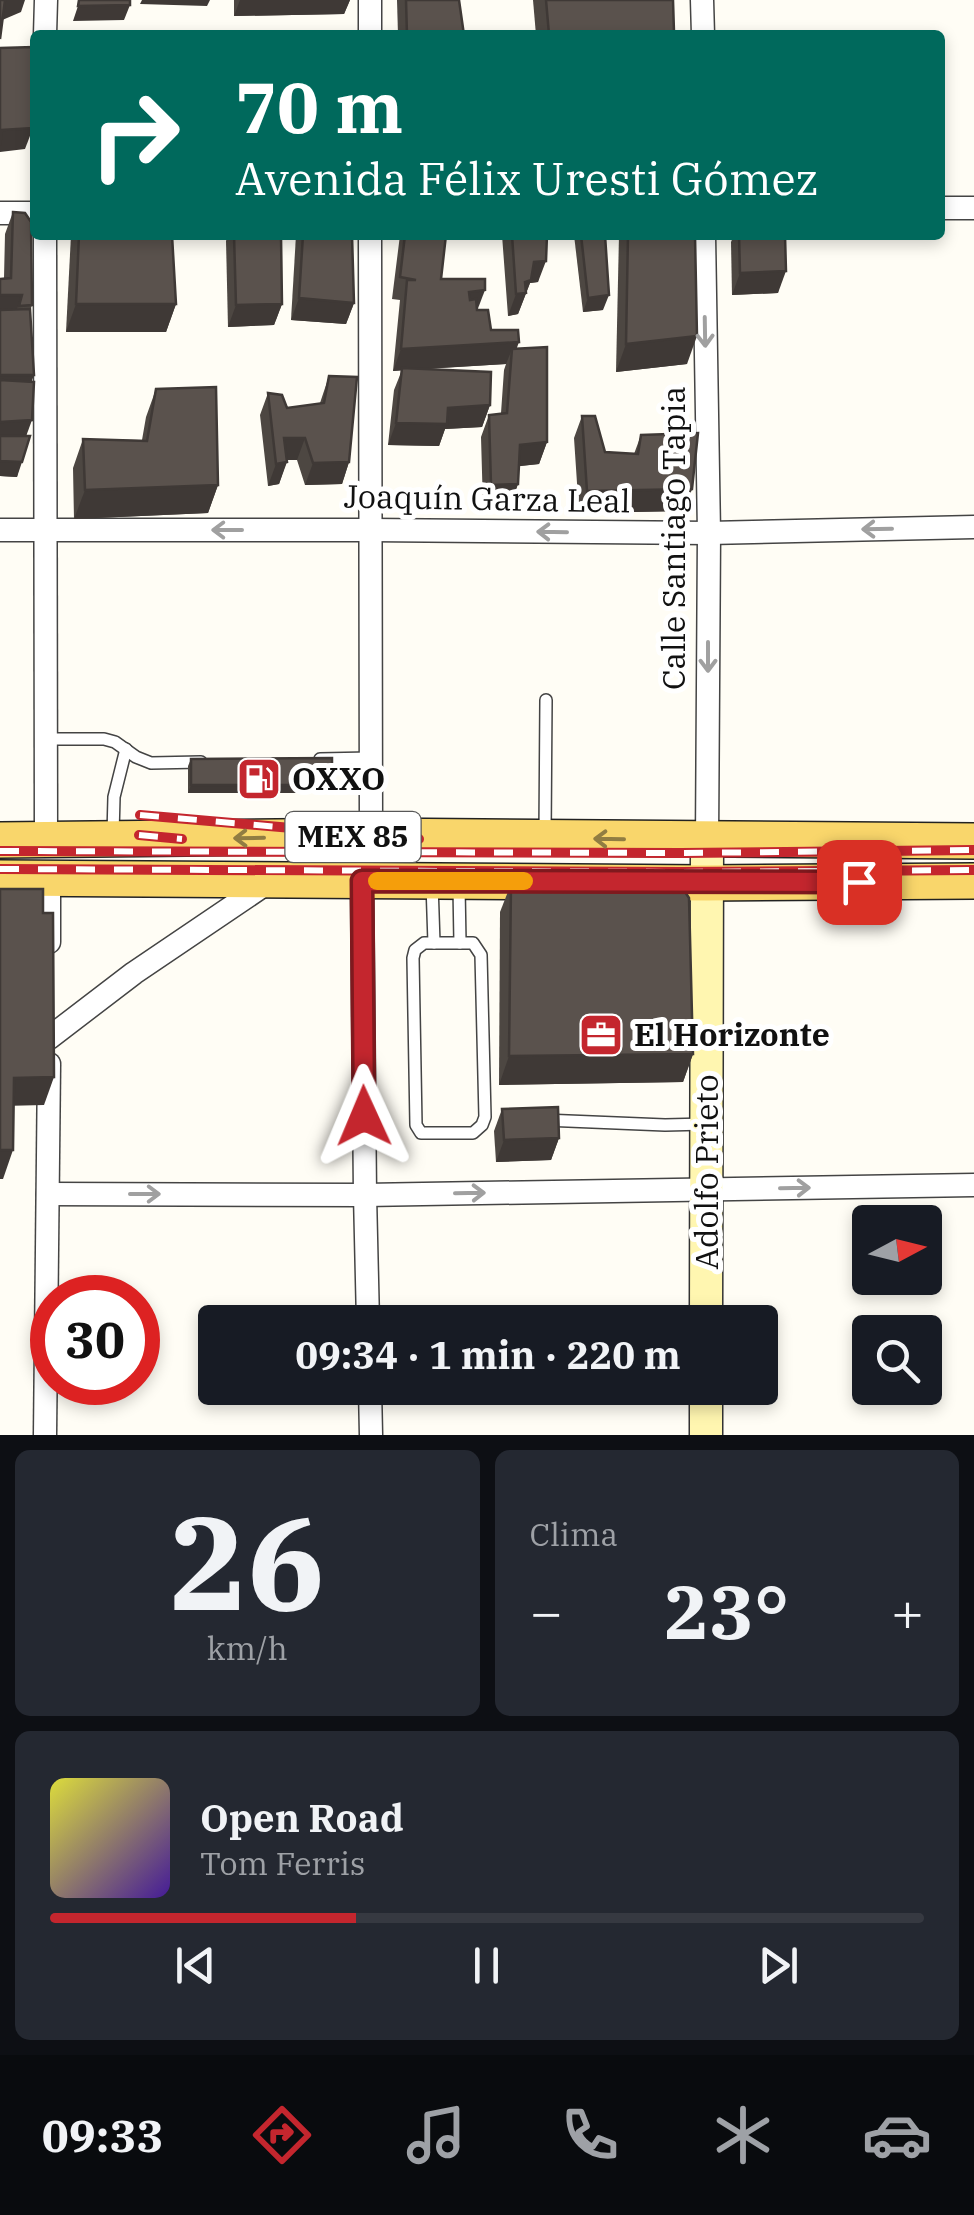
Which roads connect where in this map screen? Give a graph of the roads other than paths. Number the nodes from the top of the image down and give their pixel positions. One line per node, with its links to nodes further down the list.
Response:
1 (46, 0): 4 (street)
2 (370, 0): 5 (street)
3 (702, 0): 6 (street)
4 (46, 30)
5 (370, 30)
6 (702, 30)
7 (945, 208): 8 (street)
8 (974, 208)
9 (0, 213): 10 (street)
10 (30, 213)
11 (44, 240): 16 (street)
12 (370, 240): 17 (street)
13 (704, 240): 18 (street, Calle Santiago Tapia, one-way to 18)
14 (974, 527): 18 (street, Joaquín Garza Leal, one-way to 18)
15 (0, 530): 16 (street, Joaquín Garza Leal)
16 (44, 530): 17 (street, Joaquín Garza Leal, one-way to 16); 20 (street)
17 (371, 530): 18 (street, Joaquín Garza Leal, one-way to 17); 22 (street)
18 (709, 533): 30 (street, Calle Santiago Tapia, one-way to 30)
19 (546, 700): 28 (lane)
20 (45, 739): 21 (lane); 26 (street)
21 (126, 750): 24 (lane); 27 (lane)
22 (370, 758): 23 (lane); 25 (street)
23 (301, 760)
24 (204, 762)
25 (371, 836): 27 (main road, MEX 85, one-way to 27); 28 (main road, MEX 85)
26 (46, 839): 27 (main road, MEX 85); 29 (main road, MEX 85)
27 (113, 839)
28 (545, 839): 30 (main road, MEX 85, one-way to 28)
29 (0, 840)
30 (707, 840): 31 (main road, MEX 85); 38 (street, Adolfo Prieto)
31 (974, 841)
32 (0, 878): 33 (main road, MEX 85)
33 (49, 878): 34 (main road, MEX 85); 41 (street)
34 (271, 880): 36 (main road, MEX 85); 48 (street)
35 (445, 880): 36 (main road, MEX 85); 38 (main road, MEX 85); 39 (lane); 40 (lane)
36 (362, 881): 49 (street)
37 (974, 882): 38 (main road, MEX 85)
38 (706, 883): 45 (street, Adolfo Prieto)
39 (434, 942): 40 (lane); 42 (lane)
40 (460, 943): 42 (lane)
41 (49, 958)
42 (485, 1117): 43 (lane)
43 (505, 1118)
44 (525, 1119): 45 (lane)
45 (708, 1124): 47 (street, Adolfo Prieto)
46 (974, 1185): 47 (street, one-way to 46)
47 (706, 1189): 49 (street, one-way to 47); 51 (street, Adolfo Prieto)
48 (48, 1194): 49 (street, one-way to 49); 54 (street)
49 (364, 1195): 50 (street)
50 (367, 1305)
51 (706, 1305)
52 (370, 1405): 55 (street)
53 (706, 1405): 56 (street)
54 (45, 1435)
55 (371, 1435)
56 (706, 1435)

